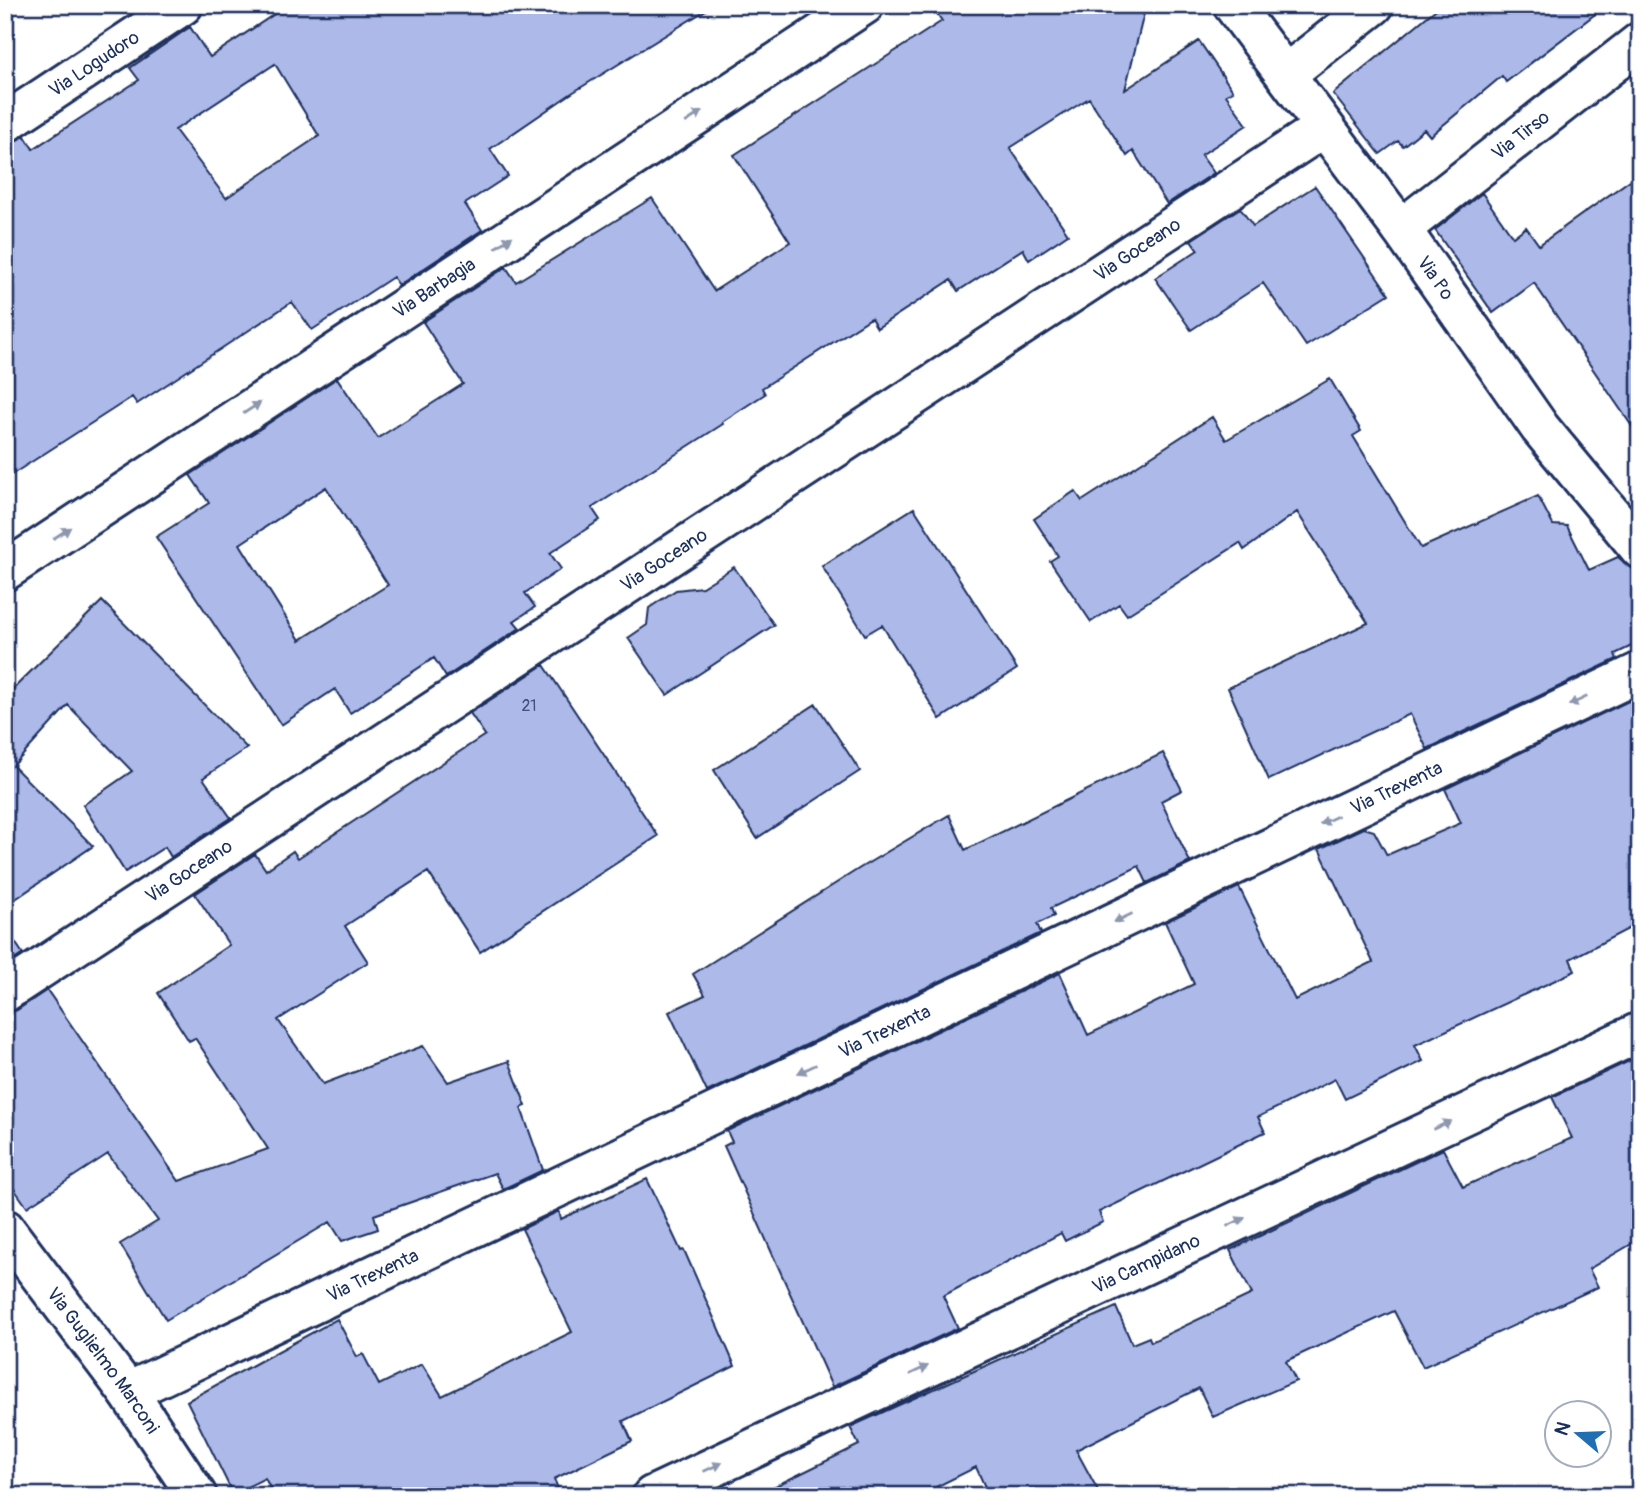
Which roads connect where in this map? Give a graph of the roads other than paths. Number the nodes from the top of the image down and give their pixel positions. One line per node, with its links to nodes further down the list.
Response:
1 (183, 5): 7 (street, Via Logudoro)
2 (864, 5): 11 (street, Via Barbagia, one-way to 2)
3 (1233, 5): 6 (street, Via Po)
4 (1374, 5): 6 (street)
5 (1640, 42): 9 (street, Via Tirso)
6 (1286, 74): 8 (street, Via Po)
7 (5, 123)
8 (1324, 128): 9 (street, Via Po); 13 (street, Via Goceano)
9 (1401, 229): 10 (street, Via Po)
10 (1640, 549)
11 (5, 571)
12 (1640, 672): 16 (street, Via Trexenta, one-way to 16)
13 (5, 992)
14 (1640, 1032): 18 (street, Via Campidano, one-way to 14)
15 (5, 1229): 16 (street, Via Guglielmo Marconi)
16 (128, 1392): 17 (street, Via Guglielmo Marconi)
17 (197, 1496)
18 (652, 1496)

